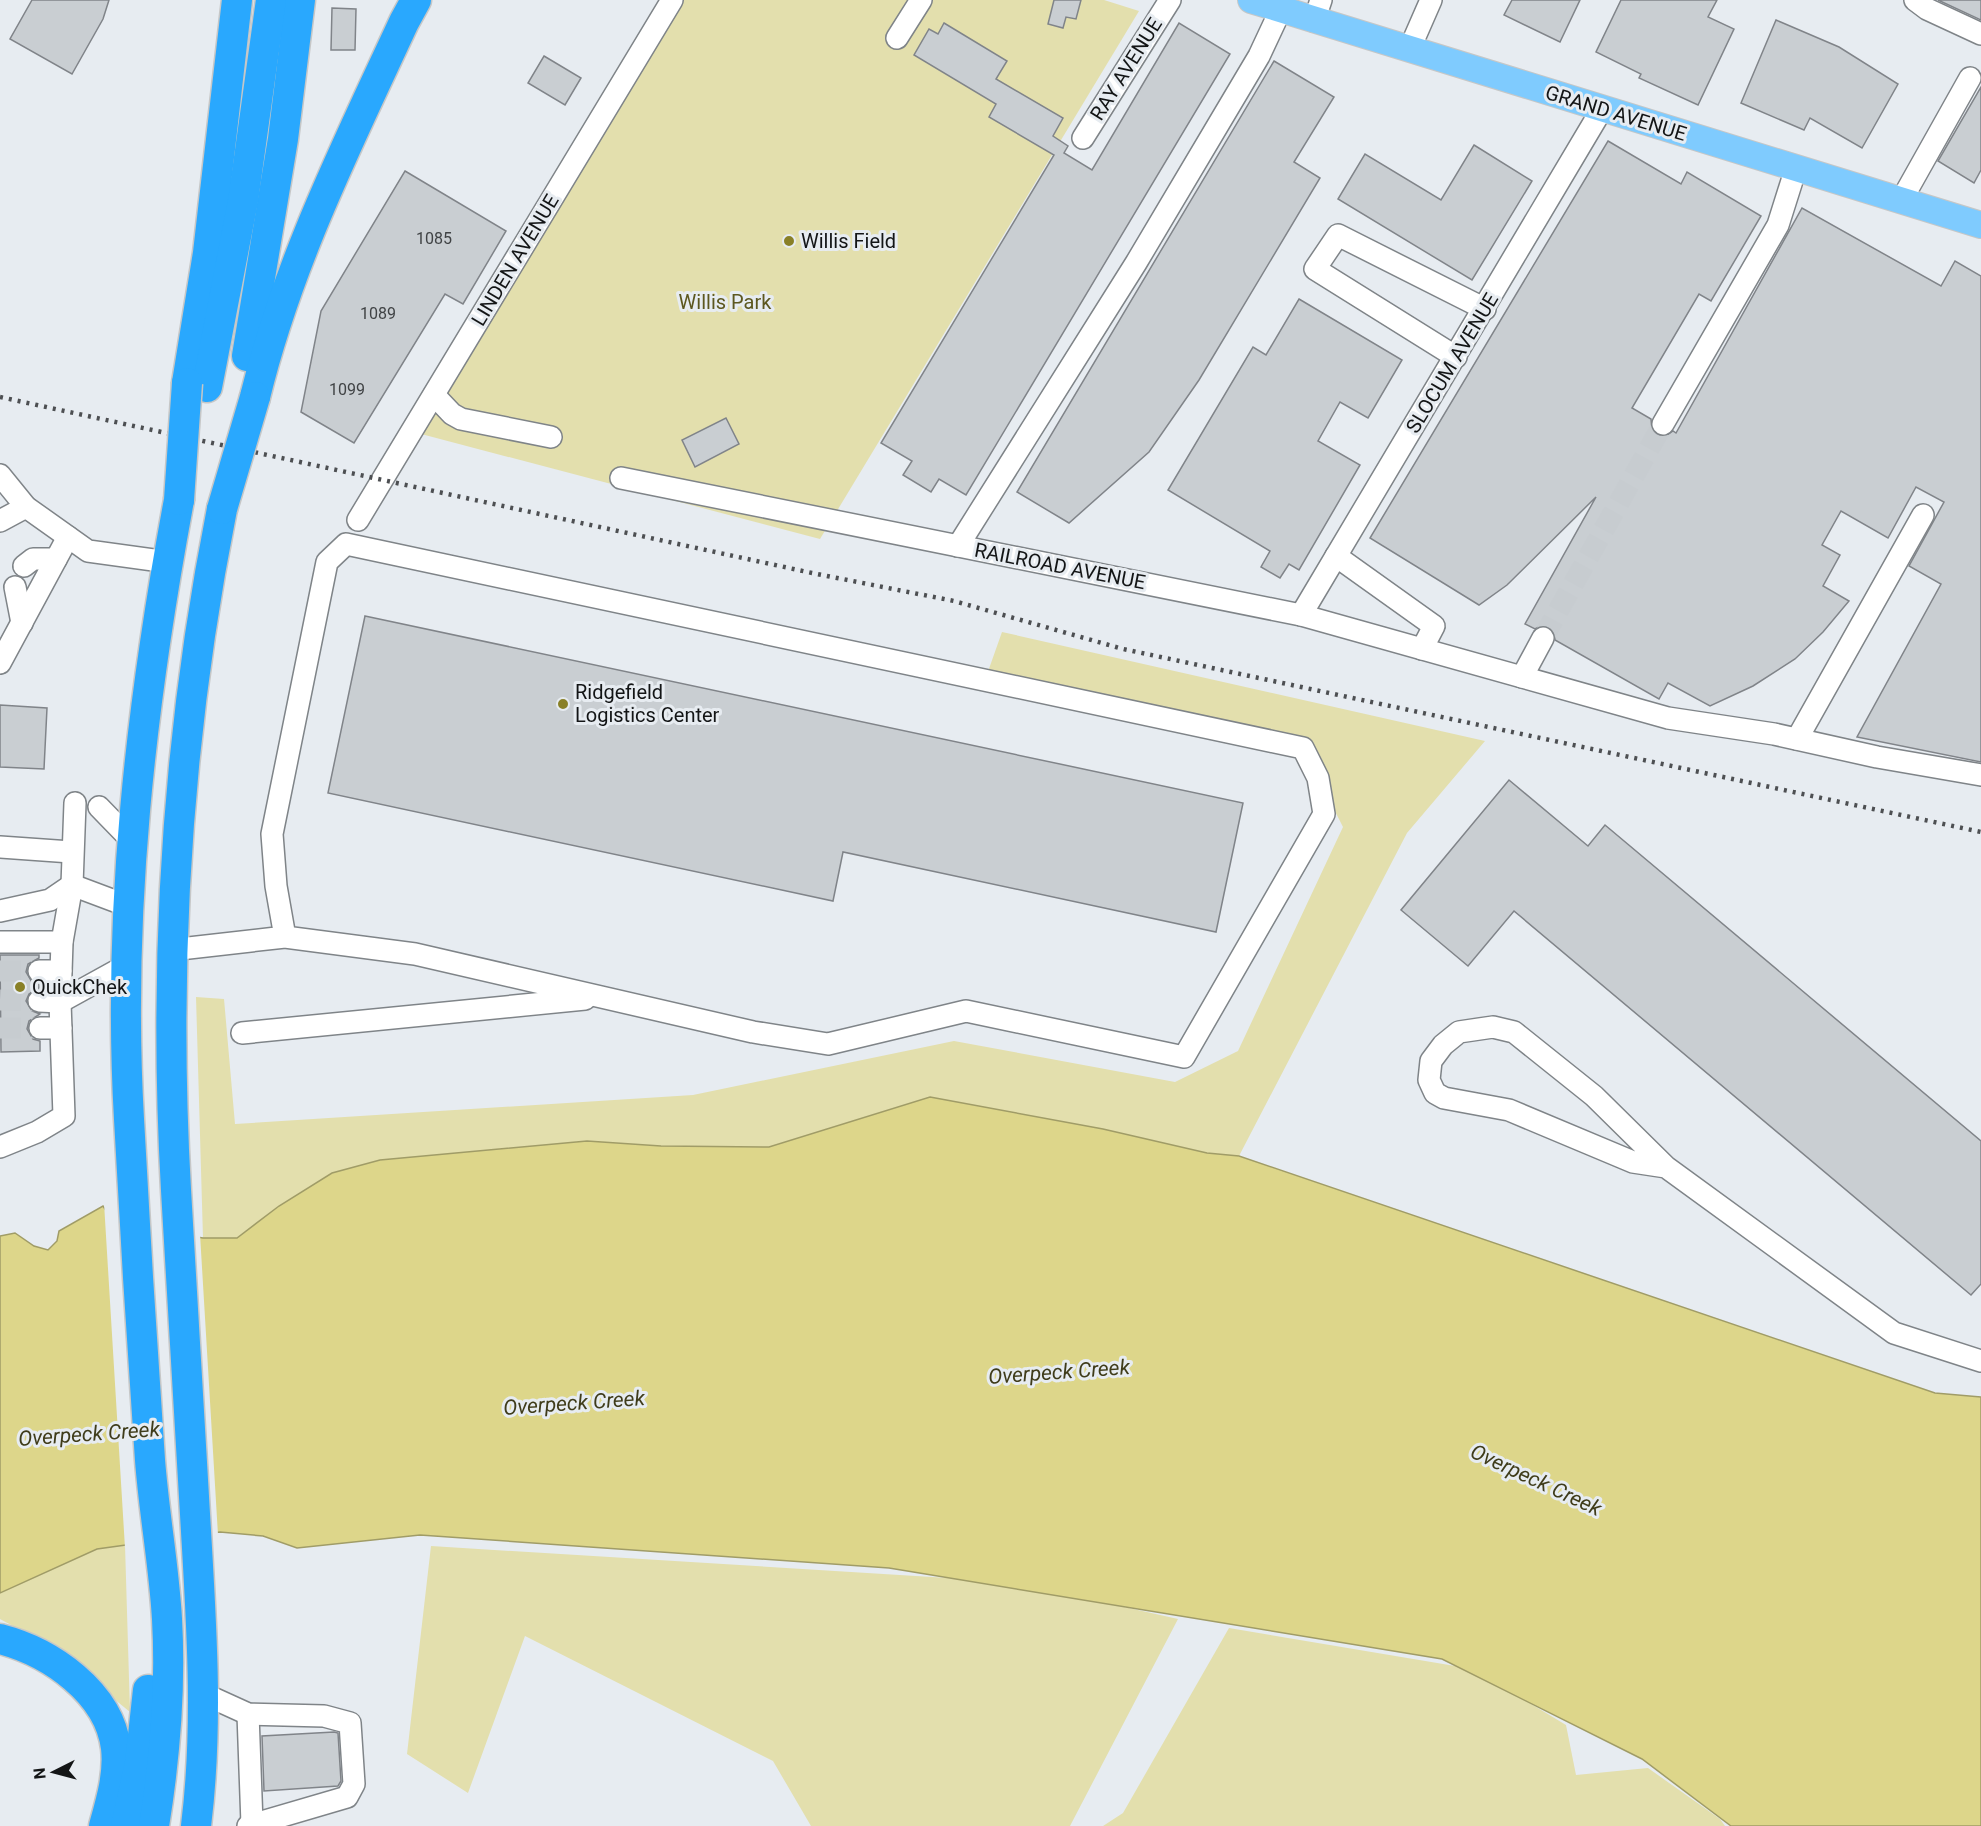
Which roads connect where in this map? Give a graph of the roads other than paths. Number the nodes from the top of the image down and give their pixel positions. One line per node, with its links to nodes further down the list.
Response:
1 (237, 0): 26 (highway)
2 (271, 0): 26 (highway)
3 (300, 0): 28 (highway)
4 (416, 0): 17 (highway)
5 (428, 0): 17 (highway)
6 (672, 0): 27 (street, LINDEN AVENUE)
7 (921, 0): 15 (street)
8 (1170, 0): 20 (street, RAY AVENUE)
9 (1251, 0): 12 (main road, GRAND AVENUE)
10 (1431, 0): 16 (street)
11 (1915, 0): 14 (street)
12 (1281, 9): 13 (main road, GRAND AVENUE); 38 (street)
13 (1318, 10): 16 (main road, GRAND AVENUE)
14 (1981, 34)
15 (897, 38)
16 (1410, 48): 19 (main road, GRAND AVENUE)
17 (379, 75): 28 (highway)
18 (1970, 78): 22 (street)
19 (1602, 109): 21 (main road, GRAND AVENUE); 24 (street, SLOCUM AVENUE)
20 (1083, 138)
21 (1796, 168): 22 (main road, GRAND AVENUE); 29 (street)
22 (1901, 201): 23 (main road, GRAND AVENUE)
23 (1981, 225)
24 (1485, 309): 25 (street, SLOCUM AVENUE); 25 (street)
25 (1456, 357): 39 (street, SLOCUM AVENUE)
26 (197, 385): 41 (highway, bridge)
27 (434, 395): 30 (street); 36 (street, LINDEN AVENUE)
28 (247, 396): 63 (highway, bridge)
29 (1663, 424)
30 (551, 437)
31 (0, 475): 33 (street)
32 (621, 478): 38 (street, RAILROAD AVENUE)
33 (26, 507): 35 (street); 37 (street)
34 (1923, 514): 50 (street)
35 (0, 520)
36 (358, 520)
37 (68, 537): 40 (street); 41 (street)
38 (958, 546): 44 (street, RAILROAD AVENUE)
39 (1336, 556): 44 (street, SLOCUM AVENUE); 47 (street)
40 (57, 559): 42 (street); 45 (street)
41 (168, 562): 54 (highway)
42 (24, 566)
43 (15, 587): 45 (street)
44 (1301, 615): 47 (street, RAILROAD AVENUE)
45 (22, 623): 48 (street)
46 (1543, 638): 49 (street)
47 (1422, 649): 49 (street, RAILROAD AVENUE)
48 (0, 663)
49 (1522, 677): 50 (street, RAILROAD AVENUE)
50 (1797, 739): 51 (street, RAILROAD AVENUE)
51 (1981, 775)
52 (75, 803): 56 (street)
53 (99, 807): 54 (street)
54 (132, 841): 58 (highway)
55 (0, 848): 56 (street)
56 (71, 852): 57 (street)
57 (72, 885): 58 (street); 59 (street); 62 (street)
58 (128, 906): 64 (highway)
59 (0, 911)
60 (285, 937): 63 (street); 67 (street); 67 (street)
61 (0, 942): 62 (street)
62 (62, 942): 66 (street)
63 (171, 950): 77 (highway)
64 (127, 965): 68 (street); 75 (highway)
65 (39, 971): 66 (street)
66 (61, 971): 68 (street)
67 (602, 998): 71 (street)
68 (50, 1001): 70 (street)
69 (40, 1028): 70 (street)
70 (61, 1028): 72 (street)
71 (242, 1033)
72 (0, 1146)
73 (1666, 1167): 73 (street); 74 (street)
74 (1981, 1361)
75 (157, 1618): 82 (highway); 83 (highway)
76 (0, 1639): 81 (highway)
77 (204, 1694): 78 (street); 84 (highway)
78 (248, 1713): 79 (street); 80 (street)
79 (278, 1821): 80 (street)
80 (250, 1825)
81 (104, 1826)
82 (126, 1826)
83 (154, 1826)
84 (196, 1826)

